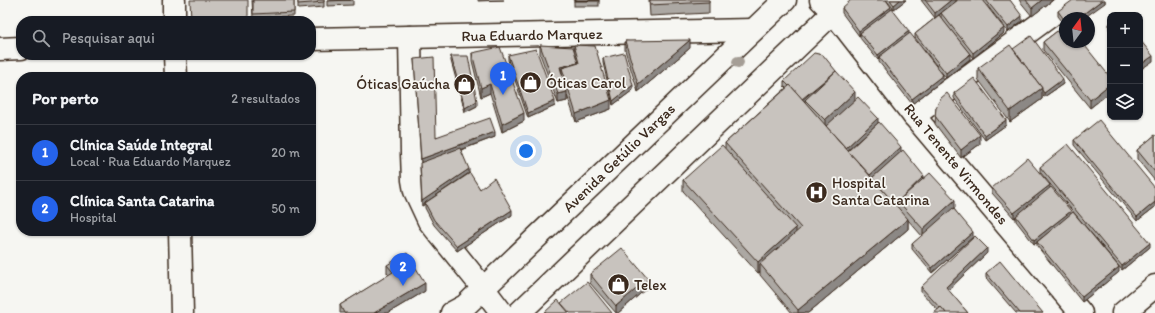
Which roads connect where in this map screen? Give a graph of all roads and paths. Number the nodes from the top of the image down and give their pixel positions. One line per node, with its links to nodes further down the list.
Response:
1 (174, 0): 5 (street)
2 (785, 0): 6 (street, Avenida Getúlio Vargas)
3 (1072, 0): 13 (street)
4 (834, 4): 13 (street, Rua Tenente Virmondes); 20 (street)
5 (174, 16)
6 (753, 30): 7 (street, Rua Eduardo Marquez); 16 (street, Avenida Getúlio Vargas)
7 (410, 38): 8 (street, Rua Eduardo Marquez); 16 (street)
8 (316, 40)
9 (16, 48): 10 (street)
10 (0, 49)
11 (175, 60): 12 (street)
12 (176, 72)
13 (914, 116): 21 (street, Rua Tenente Virmondes)
14 (180, 236): 17 (street)
15 (1155, 286): 22 (street)
16 (483, 288): 18 (street, Avenida Getúlio Vargas); 19 (street)
17 (182, 313)
18 (452, 313)
19 (502, 313)
20 (518, 313)
21 (1081, 313)
22 (1123, 313)

